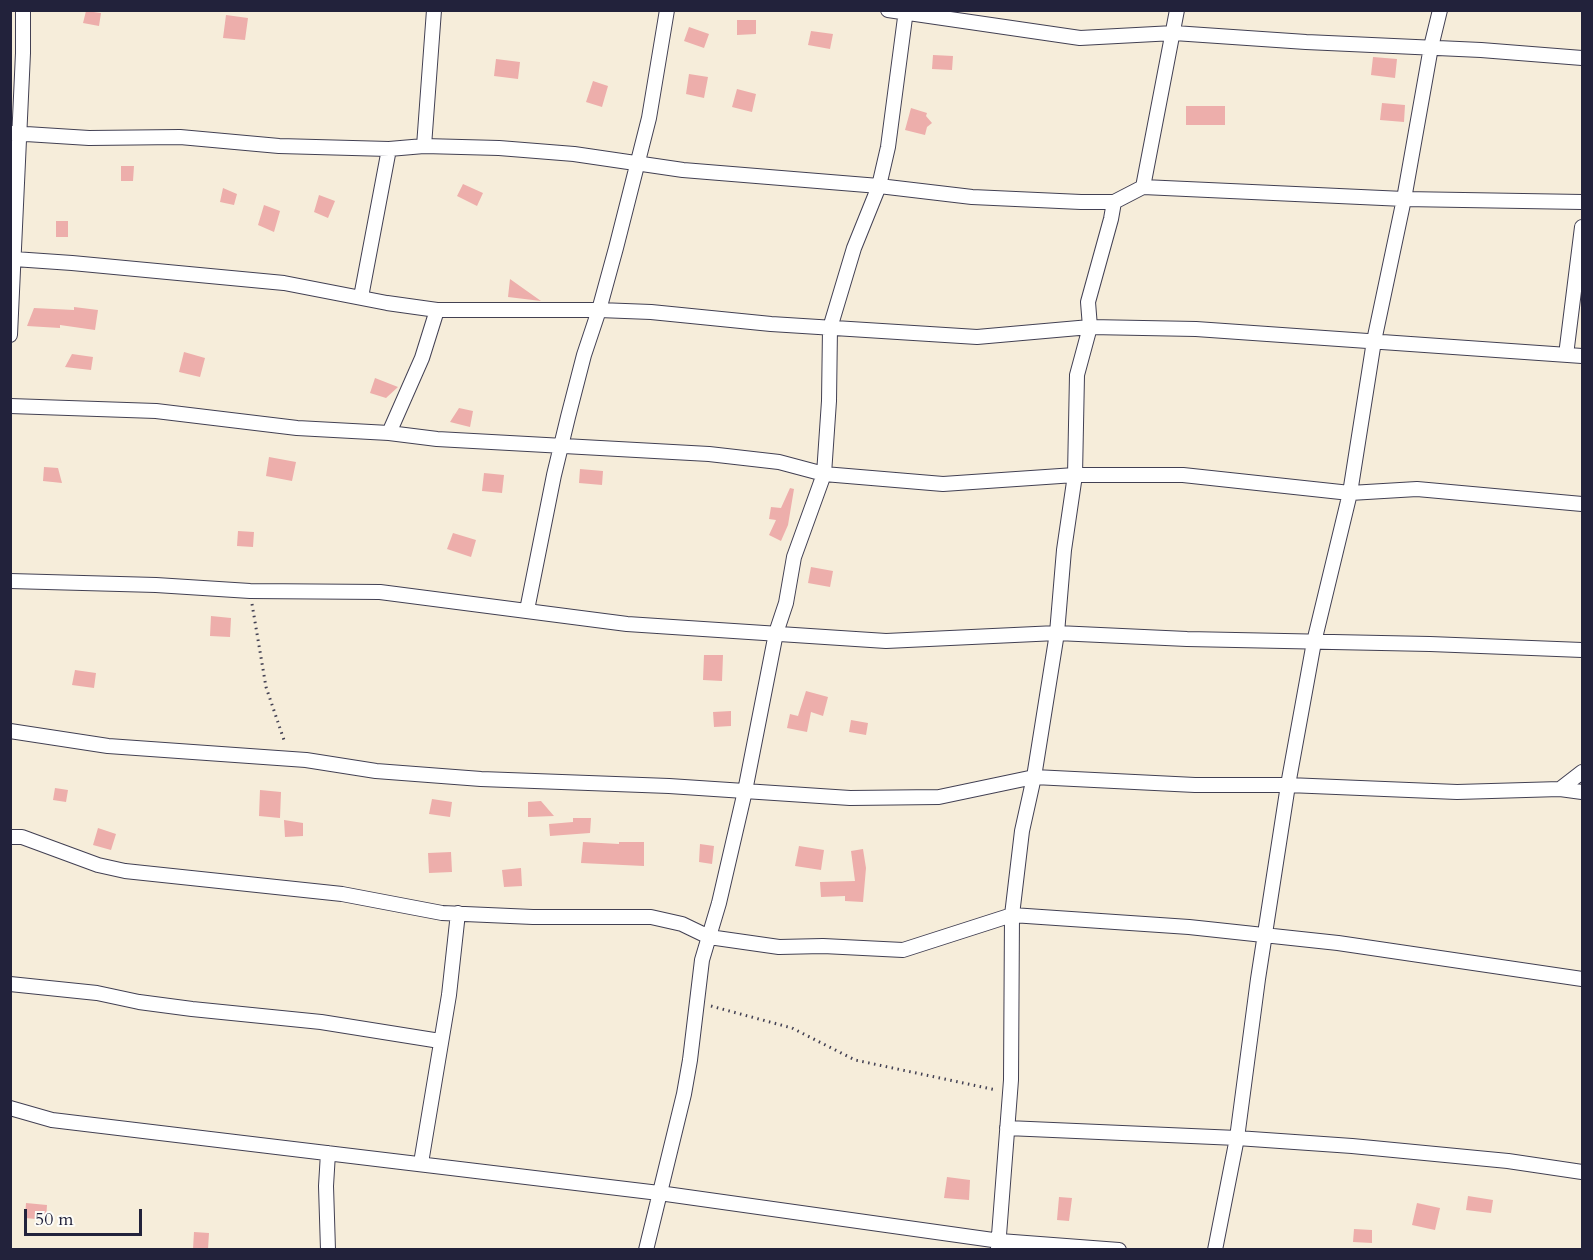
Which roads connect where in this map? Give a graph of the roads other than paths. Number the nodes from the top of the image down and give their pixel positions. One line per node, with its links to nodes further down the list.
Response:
1 (23, 10): 11 (street)
2 (434, 10): 12 (street)
3 (667, 10): 14 (street)
4 (888, 10): 7 (street)
5 (1177, 10): 8 (street)
6 (1440, 10): 9 (street)
7 (906, 11): 8 (street); 15 (street)
8 (1174, 33): 9 (street); 16 (street)
9 (1431, 47): 10 (street); 17 (street)
10 (1582, 58)
11 (15, 134): 13 (street); 21 (street)
12 (424, 146): 13 (street); 14 (street)
13 (389, 149): 22 (street)
14 (638, 162): 15 (street); 24 (street)
15 (879, 186): 18 (street); 26 (street)
16 (1143, 188): 17 (street); 18 (street)
17 (1404, 199): 19 (street); 28 (street)
18 (1114, 202): 25 (street)
19 (1582, 202)
20 (1582, 226): 29 (street)
21 (12, 266): 22 (street); 27 (street)
22 (361, 297): 23 (street)
23 (437, 310): 24 (street); 32 (street)
24 (600, 310): 26 (street); 33 (street)
25 (1090, 327): 26 (street); 28 (street); 35 (street)
26 (830, 328): 34 (street)
27 (10, 335)
28 (1374, 341): 29 (street); 36 (street)
29 (1566, 355): 30 (street)
30 (1582, 356)
31 (10, 405): 32 (street)
32 (389, 433): 33 (street)
33 (562, 446): 34 (street); 39 (street)
34 (824, 474): 35 (street); 40 (street)
35 (1075, 475): 36 (street); 41 (street)
36 (1350, 494): 37 (street); 42 (street)
37 (1582, 504)
38 (10, 580): 39 (street)
39 (527, 610): 40 (street)
40 (776, 633): 41 (street); 49 (street)
41 (1057, 633): 42 (street); 46 (street)
42 (1314, 642): 43 (street); 47 (street)
43 (1582, 650)
44 (10, 731): 49 (street)
45 (1582, 772): 48 (street)
46 (1034, 777): 47 (street); 49 (street); 53 (street)
47 (1288, 785): 48 (street); 54 (street)
48 (1560, 789): 50 (street)
49 (745, 791): 55 (street)
50 (1582, 792)
51 (10, 837): 52 (street)
52 (458, 913): 55 (street); 58 (street)
53 (1012, 915): 54 (street); 55 (street); 60 (street)
54 (1265, 936): 56 (street); 61 (street)
55 (709, 938): 65 (street)
56 (1582, 979)
57 (10, 984): 58 (street)
58 (440, 1041): 63 (street)
59 (10, 1108): 62 (street)
60 (1007, 1128): 61 (street); 66 (street)
61 (1237, 1138): 64 (street); 70 (street)
62 (328, 1153): 63 (street); 67 (street)
63 (421, 1163): 65 (street)
64 (1582, 1172)
65 (658, 1193): 66 (street); 68 (street)
66 (999, 1245): 69 (street)
67 (328, 1250)
68 (646, 1250)
69 (1119, 1250)
70 (1215, 1250)

